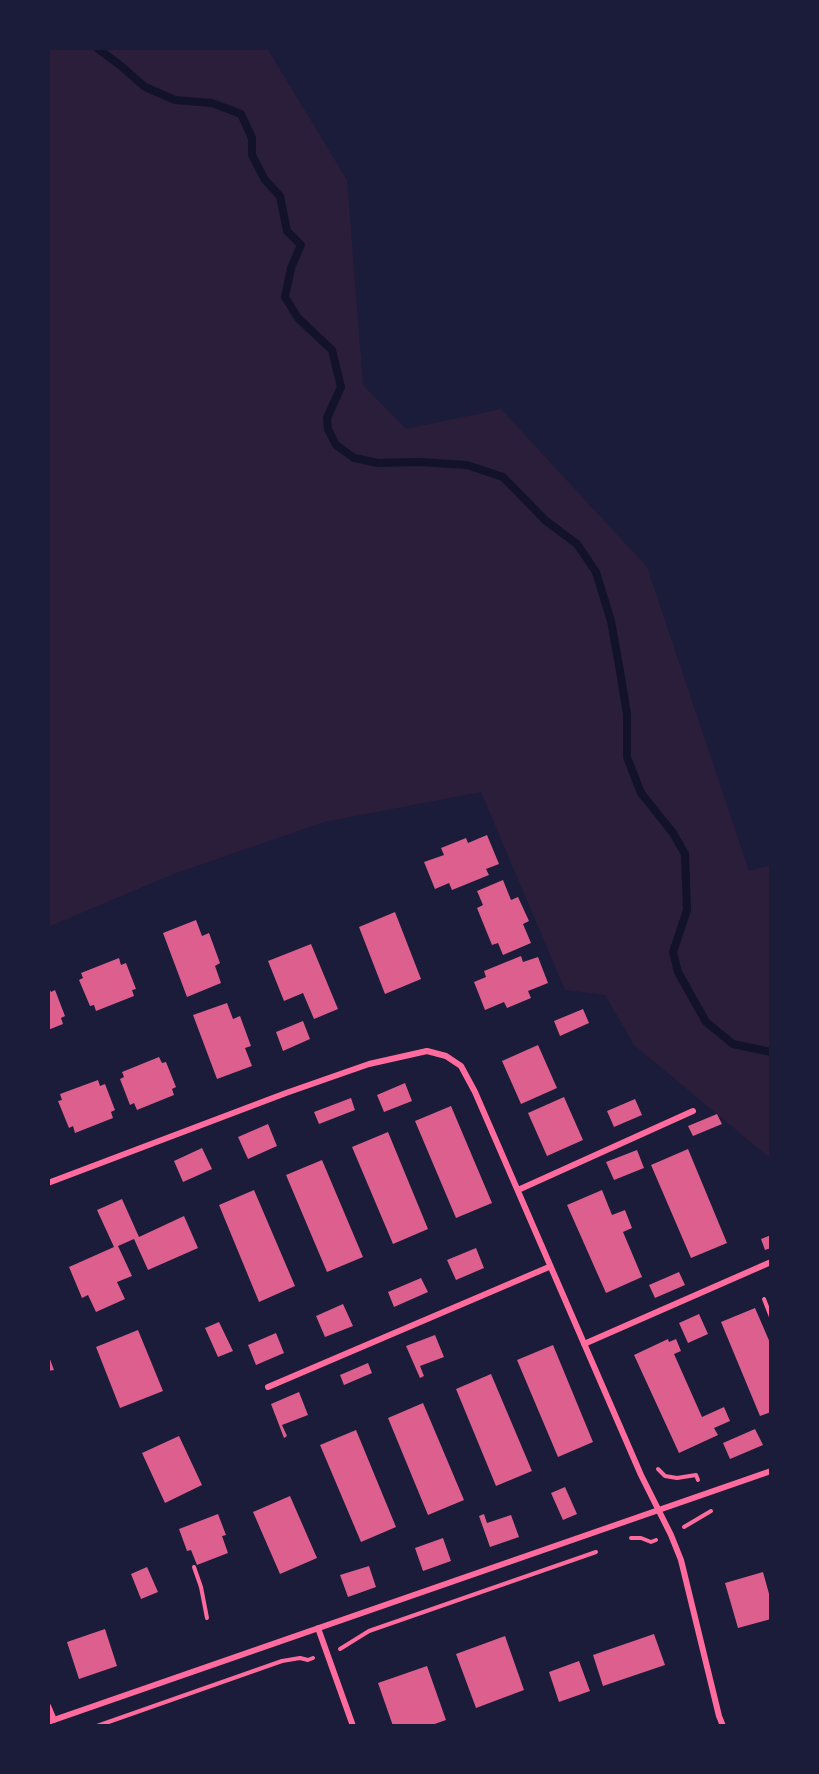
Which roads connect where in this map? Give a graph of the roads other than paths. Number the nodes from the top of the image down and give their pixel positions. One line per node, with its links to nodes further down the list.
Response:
1 (693, 1111): 3 (street)
2 (48, 1184): 3 (street)
3 (518, 1190): 5 (street)
4 (771, 1262): 6 (street)
5 (549, 1267): 6 (street); 7 (street)
6 (584, 1344): 9 (street)
7 (268, 1387)
8 (771, 1471): 9 (street)
9 (657, 1510): 10 (street); 14 (street)
10 (318, 1628): 12 (street); 13 (street)
11 (48, 1706): 12 (street)
12 (51, 1721)
13 (353, 1726)
14 (723, 1726)

